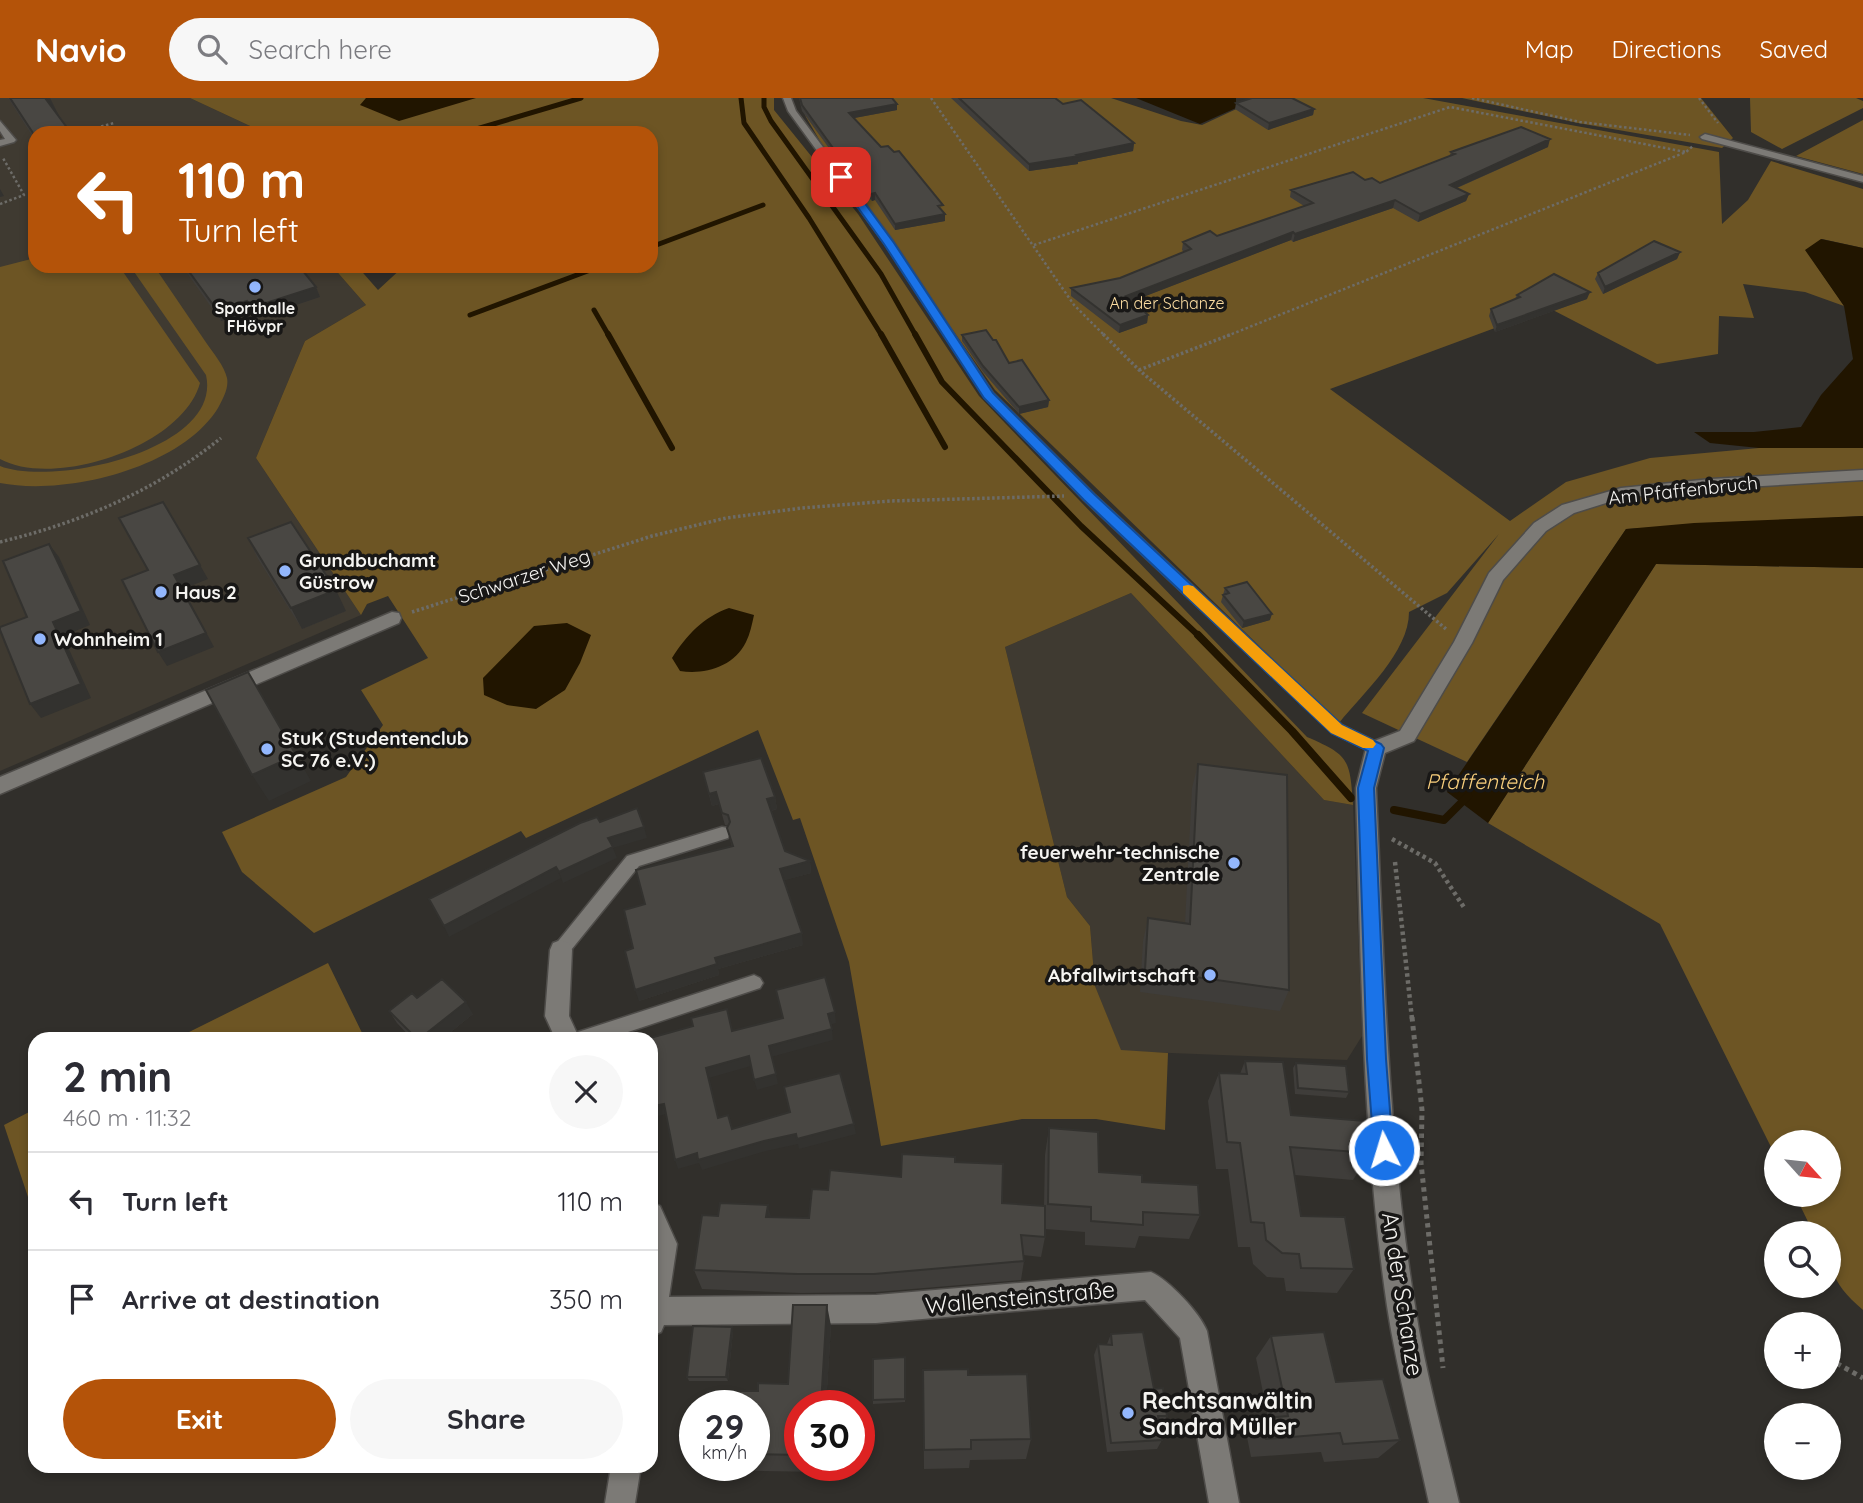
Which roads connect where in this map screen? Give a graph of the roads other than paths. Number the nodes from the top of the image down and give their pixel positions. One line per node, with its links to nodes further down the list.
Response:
1 (787, 98): 8 (lane)
2 (0, 124): 4 (lane)
3 (1705, 137): 5 (lane)
4 (0, 143)
5 (1863, 178)
6 (1863, 475): 8 (street, Am Pfaffenbruch)
7 (392, 618): 9 (street)
8 (1376, 748): 21 (street, An der Schanze)
9 (0, 786)
10 (722, 833): 11 (lane)
11 (561, 950): 13 (street)
12 (754, 983): 14 (lane)
13 (564, 1032)
14 (603, 1032)
15 (658, 1231): 16 (street)
16 (658, 1280)
17 (658, 1317): 20 (street, Wallensteinstraße)
18 (625, 1473): 19 (street)
19 (620, 1503)
20 (1224, 1503)
21 (1444, 1503)

